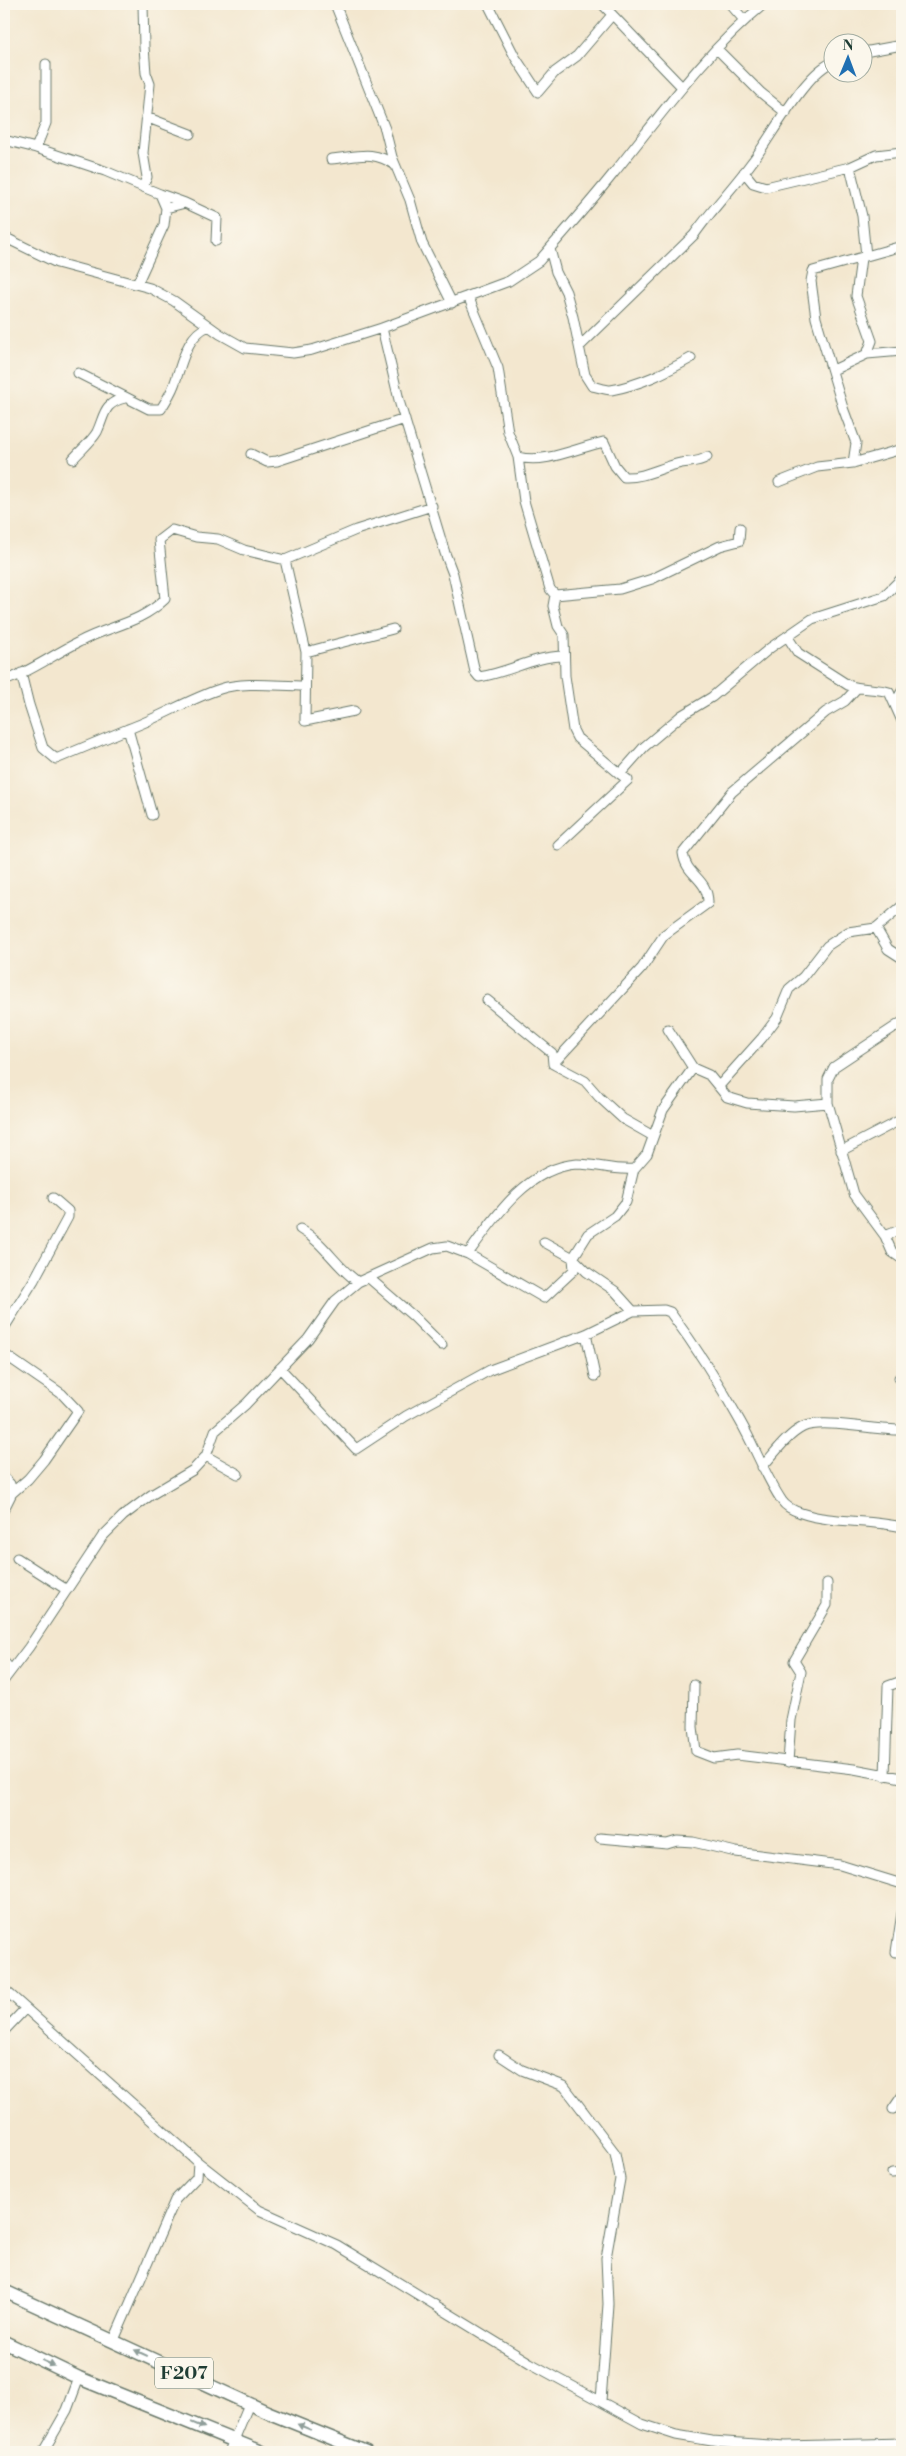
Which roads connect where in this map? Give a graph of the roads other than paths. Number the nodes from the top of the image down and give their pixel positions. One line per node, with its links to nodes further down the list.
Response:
1 (143, 4): 16 (street)
2 (335, 4): 22 (street)
3 (488, 4): 7 (street)
4 (602, 4): 7 (street)
5 (730, 4): 8 (street)
6 (764, 4): 8 (street)
7 (612, 15): 14 (street)
8 (744, 20): 10 (street)
9 (902, 45): 11 (street)
10 (717, 49): 14 (street); 15 (street)
11 (874, 50)
12 (46, 64): 19 (street)
13 (824, 65): 15 (street)
14 (681, 86): 32 (street)
15 (786, 113): 24 (street)
16 (146, 117): 17 (street); 25 (street)
17 (190, 134)
18 (4, 140): 19 (street)
19 (36, 148): 25 (street)
20 (902, 152): 23 (street)
21 (331, 159): 22 (street)
22 (395, 165): 36 (street)
23 (850, 167): 24 (street); 33 (street)
24 (744, 172): 39 (street)
25 (143, 187): 26 (street)
26 (160, 194): 27 (street); 28 (street)
27 (185, 203): 28 (street); 30 (street)
28 (166, 208): 34 (street)
29 (4, 237): 34 (street)
30 (216, 241)
31 (902, 246): 33 (street)
32 (550, 249): 35 (street); 39 (street)
33 (863, 257): 41 (street); 43 (street)
34 (137, 284): 37 (street)
35 (468, 296): 36 (street); 49 (street)
36 (452, 303): 38 (street)
37 (209, 326): 38 (street); 45 (street)
38 (382, 328): 46 (street)
39 (580, 346): 42 (street)
40 (902, 351): 41 (street)
41 (867, 354): 43 (street)
42 (691, 358)
43 (833, 370): 52 (street)
44 (78, 374): 45 (street)
45 (125, 398): 51 (street)
46 (405, 418): 48 (street); 54 (street)
47 (902, 449): 52 (street)
48 (251, 454)
49 (518, 457): 50 (street); 58 (street)
50 (707, 457)
51 (73, 458)
52 (853, 463): 53 (street)
53 (779, 482)
54 (432, 506): 56 (street); 62 (street)
55 (740, 528): 58 (street)
56 (285, 560): 61 (street); 63 (street)
57 (902, 578): 60 (street)
58 (555, 595): 62 (street)
59 (393, 630): 61 (street)
60 (787, 636): 66 (street); 73 (street)
61 (306, 652): 65 (street)
62 (564, 656): 73 (street)
63 (21, 673): 64 (street); 72 (street)
64 (4, 681)
65 (304, 686): 70 (street); 72 (street)
66 (857, 688): 67 (street); 82 (street)
67 (889, 692): 68 (street); 69 (street)
68 (901, 693): 69 (street)
69 (895, 703): 71 (street)
70 (354, 711)
71 (902, 721)
72 (128, 729): 74 (street)
73 (620, 774): 75 (street)
74 (152, 815)
75 (558, 845)
76 (902, 906): 77 (street)
77 (876, 928): 78 (street); 84 (street)
78 (902, 958)
79 (487, 1000): 82 (street)
80 (902, 1022): 85 (street)
81 (668, 1030): 83 (street)
82 (553, 1064): 87 (street)
83 (693, 1068): 84 (street); 87 (street)
84 (720, 1086): 85 (street)
85 (828, 1103): 88 (street)
86 (902, 1119): 88 (street)
87 (652, 1136): 89 (street)
88 (841, 1151): 93 (street)
89 (634, 1169): 95 (street); 96 (street)
90 (53, 1198): 101 (street)
91 (300, 1229): 99 (street)
92 (902, 1229): 93 (street)
93 (885, 1236): 97 (street)
94 (544, 1242): 96 (street)
95 (468, 1254): 96 (street); 98 (street)
96 (573, 1258): 100 (street)
97 (902, 1259)
98 (369, 1278): 99 (street); 103 (street)
99 (358, 1282): 105 (street)
100 (633, 1311): 102 (street); 109 (street)
101 (4, 1328)
102 (586, 1334): 105 (street); 106 (street)
103 (442, 1344)
104 (4, 1354): 112 (street)
105 (280, 1368): 108 (street)
106 (594, 1376)
107 (902, 1430): 109 (street)
108 (206, 1456): 110 (street); 117 (street)
109 (762, 1468): 114 (street)
110 (238, 1474)
111 (4, 1478): 112 (street)
112 (12, 1493): 113 (street)
113 (4, 1509)
114 (902, 1527)
115 (17, 1558): 117 (street)
116 (827, 1584): 123 (street)
117 (67, 1590): 119 (street)
118 (4, 1662): 119 (street)
119 (11, 1670): 120 (street)
120 (4, 1680)
121 (902, 1681): 124 (street)
122 (694, 1685): 123 (street)
123 (788, 1762): 124 (street)
124 (885, 1776): 125 (street)
125 (902, 1778)
126 (600, 1838): 127 (street)
127 (902, 1884)
128 (902, 1913): 129 (street)
129 (896, 1952)
130 (4, 1989): 131 (street)
131 (25, 2010): 132 (street); 136 (street)
132 (4, 2031)
133 (499, 2055): 143 (street)
134 (902, 2096): 135 (street)
135 (893, 2109)
136 (198, 2162): 140 (street); 143 (street)
137 (902, 2172): 138 (street)
138 (892, 2173)
139 (4, 2291): 140 (main road, F207)
140 (114, 2340): 144 (main road, F207, one-way to 140)
141 (4, 2342): 142 (main road, F207, one-way to 142)
142 (79, 2378): 145 (main road, F207, one-way to 145); 147 (street)
143 (601, 2401): 146 (street)
144 (250, 2404): 145 (street); 150 (main road, F207, one-way to 144)
145 (233, 2440): 148 (street); 149 (main road, F207)
146 (902, 2443)
147 (43, 2452)
148 (229, 2452)
149 (262, 2452)
150 (366, 2452)

